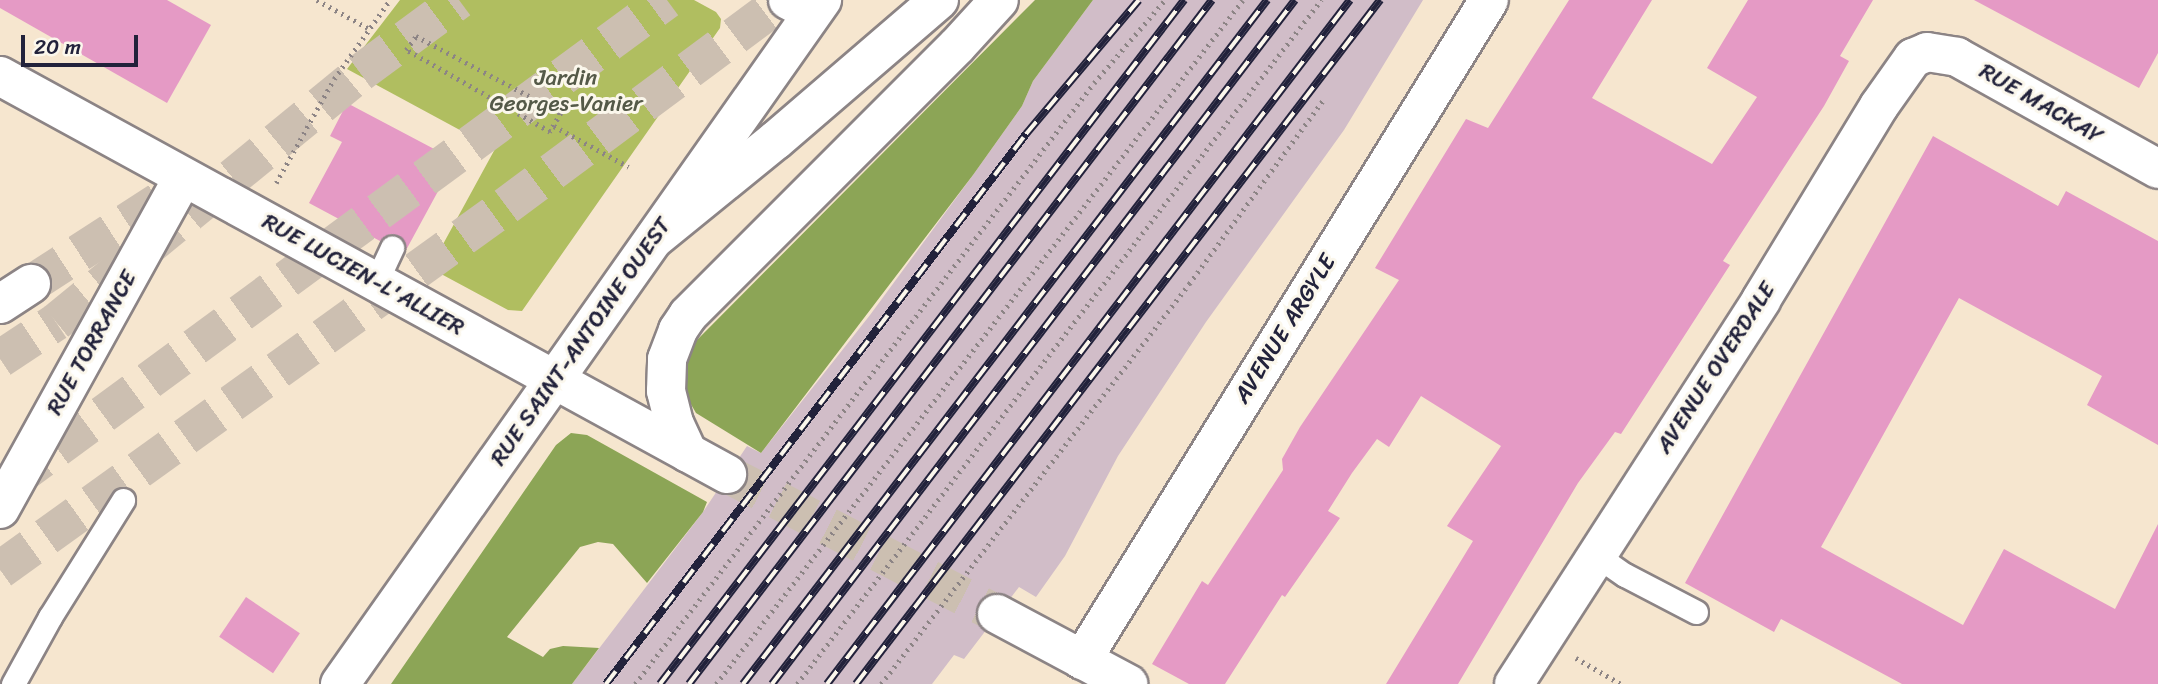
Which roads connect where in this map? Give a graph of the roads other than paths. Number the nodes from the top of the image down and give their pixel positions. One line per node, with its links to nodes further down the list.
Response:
1 (939, 0): 9 (main road)
2 (999, 0): 13 (main road)
3 (1489, 0): 20 (main road, AVENUE ARGYLE)
4 (807, 4): 9 (main road, RUE SAINT-ANTOINE OUEST)
5 (1920, 54): 7 (main road, RUE MACKAY); 17 (main road, AVENUE OVERDALE)
6 (0, 76): 8 (main road, RUE LUCIEN-L'ALLIER)
7 (2158, 169)
8 (183, 177): 11 (main road, RUE LUCIEN-L'ALLIER); 16 (main road, RUE TORRANCE)
9 (654, 239): 12 (main road, RUE SAINT-ANTOINE OUEST)
10 (392, 248): 11 (lane)
11 (376, 282): 12 (main road, RUE LUCIEN-L'ALLIER)
12 (553, 380): 13 (main road, RUE LUCIEN-L'ALLIER); 22 (main road, RUE SAINT-ANTOINE OUEST)
13 (688, 453): 14 (main road, RUE LUCIEN-L'ALLIER)
14 (727, 474)
15 (123, 500): 21 (lane)
16 (0, 509)
17 (1596, 555): 18 (lane); 24 (main road, AVENUE OVERDALE)
18 (1696, 611)
19 (998, 614): 20 (main road)
20 (1082, 660): 23 (main road)
21 (13, 684)
22 (340, 684)
23 (1128, 684)
24 (1514, 684)

